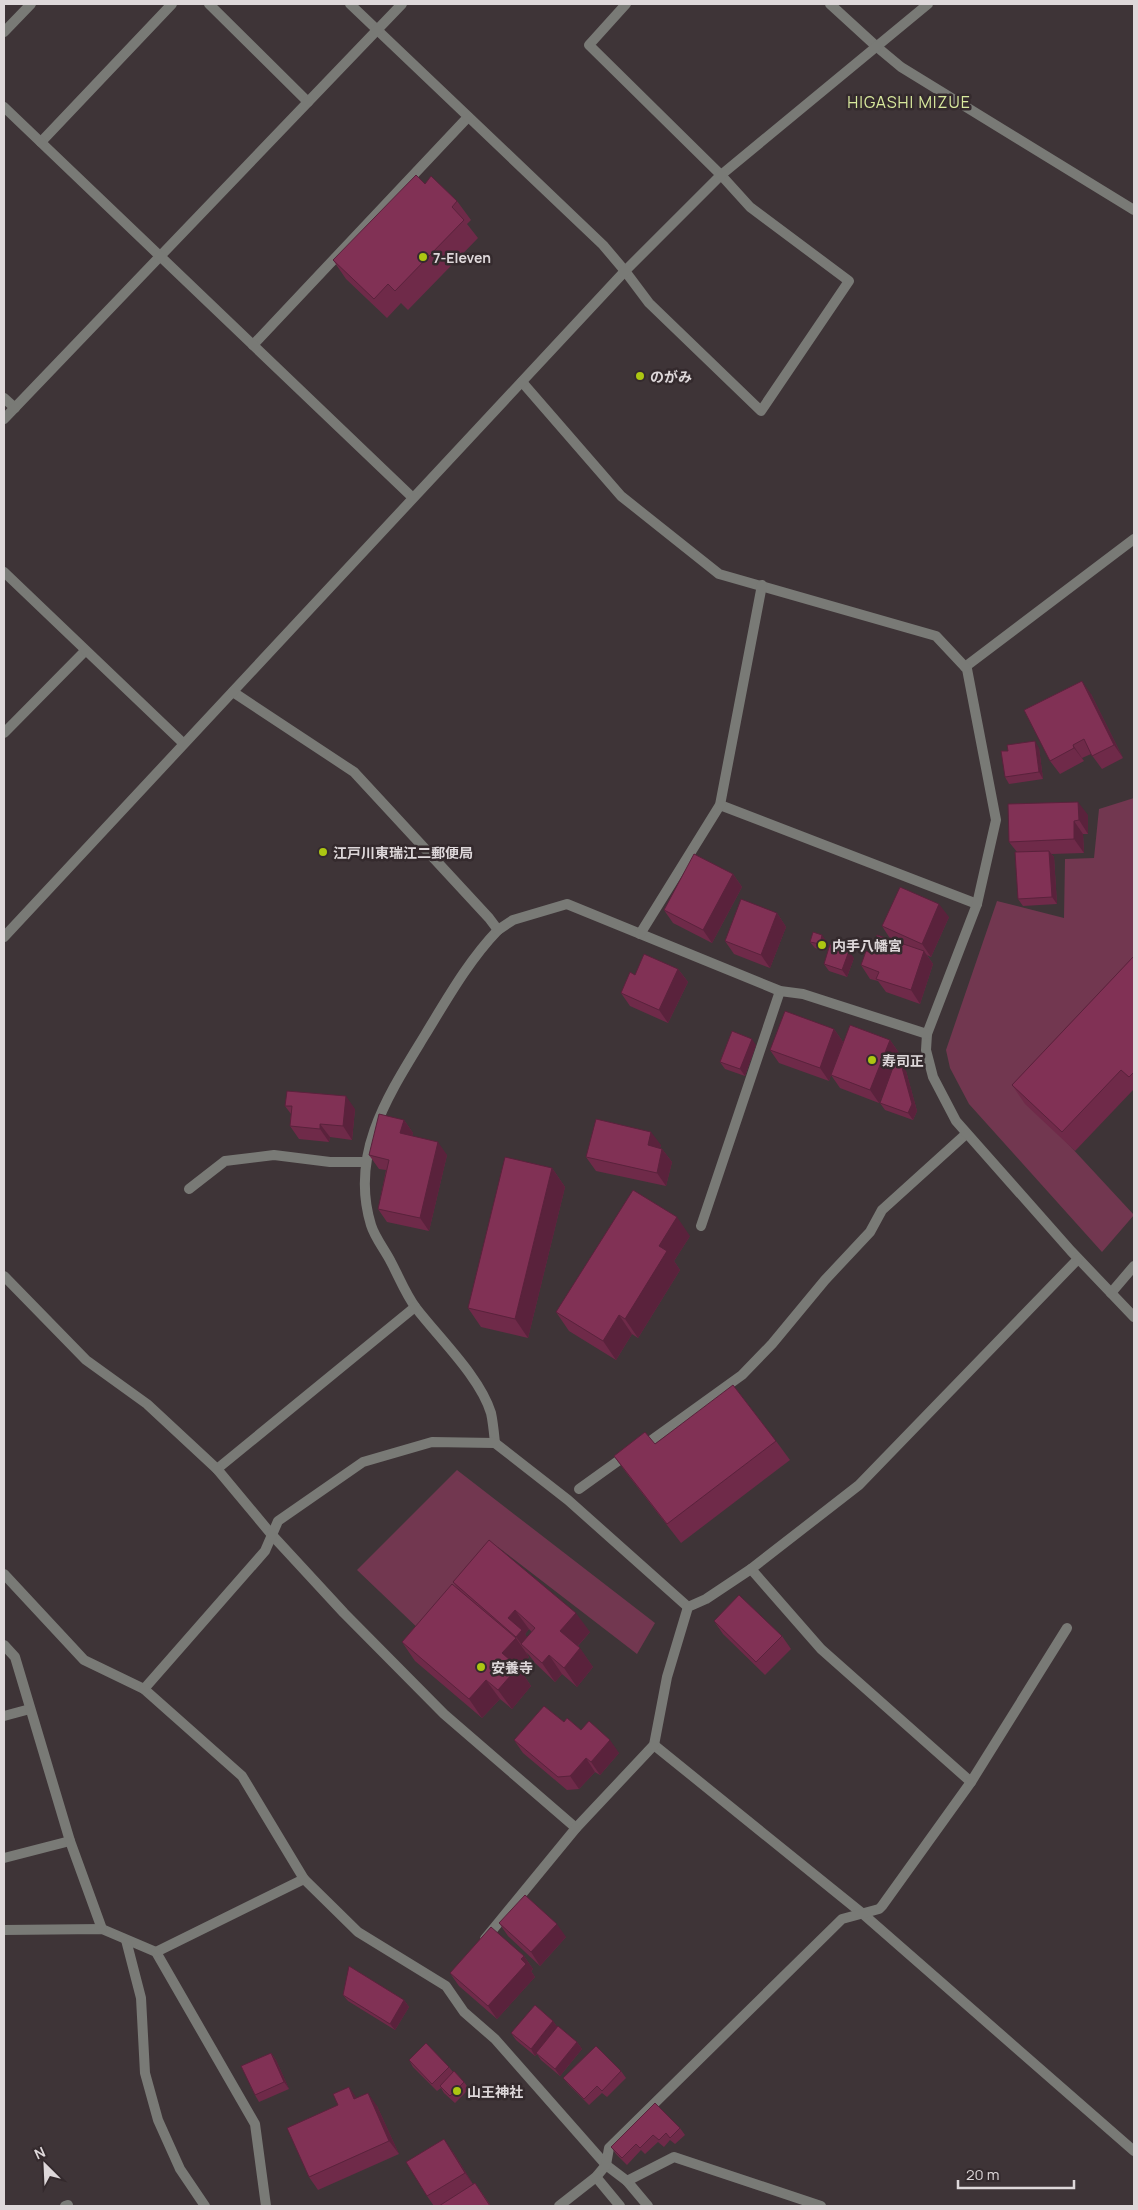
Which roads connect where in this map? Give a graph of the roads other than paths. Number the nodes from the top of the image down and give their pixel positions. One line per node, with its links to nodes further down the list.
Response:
1 (31, 4): 10 (street)
2 (172, 4): 15 (street)
3 (209, 4): 12 (street)
4 (350, 4): 9 (street)
5 (402, 4): 9 (street)
6 (626, 4): 16 (street)
7 (830, 4): 11 (street)
8 (928, 4): 11 (street)
9 (377, 30): 12 (street); 14 (street)
10 (4, 32)
11 (877, 47): 16 (street); 17 (street)
12 (308, 102): 18 (street)
13 (4, 107): 15 (street)
14 (468, 117): 19 (street); 20 (street)
15 (41, 142): 18 (street)
16 (721, 175): 19 (street); 19 (street)
17 (1134, 210)
18 (160, 256): 20 (street); 23 (street)
19 (625, 271): 21 (street)
20 (253, 345): 25 (street)
21 (522, 382): 25 (street); 28 (street)
22 (4, 398): 23 (street)
23 (15, 408): 24 (street)
24 (4, 420)
25 (412, 497): 31 (street)
26 (1134, 539): 30 (street)
27 (4, 572): 29 (street)
28 (762, 585): 30 (street); 34 (street)
29 (85, 651): 32 (street); 33 (street)
30 (965, 667): 35 (street)
31 (232, 692): 33 (street); 36 (street)
32 (4, 733)
33 (183, 743): 38 (street)
34 (720, 805): 35 (street); 37 (street)
35 (977, 904): 40 (street)
36 (498, 930): 37 (street); 42 (street)
37 (640, 934): 39 (street)
38 (4, 937)
39 (780, 991): 40 (street); 44 (street)
40 (927, 1034): 41 (street)
41 (966, 1134): 45 (street); 53 (street)
42 (366, 1162): 43 (street); 49 (street)
43 (189, 1189)
44 (701, 1226)
45 (1078, 1259): 48 (street); 55 (street)
46 (1134, 1266): 48 (street)
47 (4, 1276): 52 (street)
48 (1111, 1293): 50 (street)
49 (415, 1307): 51 (street); 52 (street)
50 (1134, 1317)
51 (495, 1443): 54 (street); 57 (street)
52 (217, 1469): 54 (street)
53 (579, 1489)
54 (272, 1535): 60 (street); 65 (street)
55 (751, 1569): 57 (street); 64 (street)
56 (4, 1574): 60 (street)
57 (688, 1608): 63 (street)
58 (1067, 1628): 64 (street)
59 (4, 1645): 61 (street)
60 (144, 1689): 68 (street)
61 (30, 1709): 62 (street); 66 (street)
62 (4, 1716)
63 (654, 1745): 65 (street); 69 (street)
64 (971, 1782): 69 (street)
65 (576, 1828): 73 (street)
66 (70, 1841): 67 (street); 70 (street)
67 (4, 1858)
68 (304, 1879): 74 (street); 76 (street)
69 (863, 1914): 75 (street); 76 (street)
70 (102, 1928): 71 (street); 72 (street)
71 (4, 1930)
72 (126, 1940): 74 (street); 79 (street)
73 (477, 1949)
74 (156, 1952): 80 (street)
75 (1134, 2151)
76 (606, 2165): 77 (street); 78 (street)
77 (596, 2177): 81 (street); 82 (street)
78 (626, 2181): 83 (street); 84 (street)
79 (205, 2206)
80 (266, 2206)
81 (559, 2206)
82 (620, 2206)
83 (648, 2206)
84 (821, 2206)

